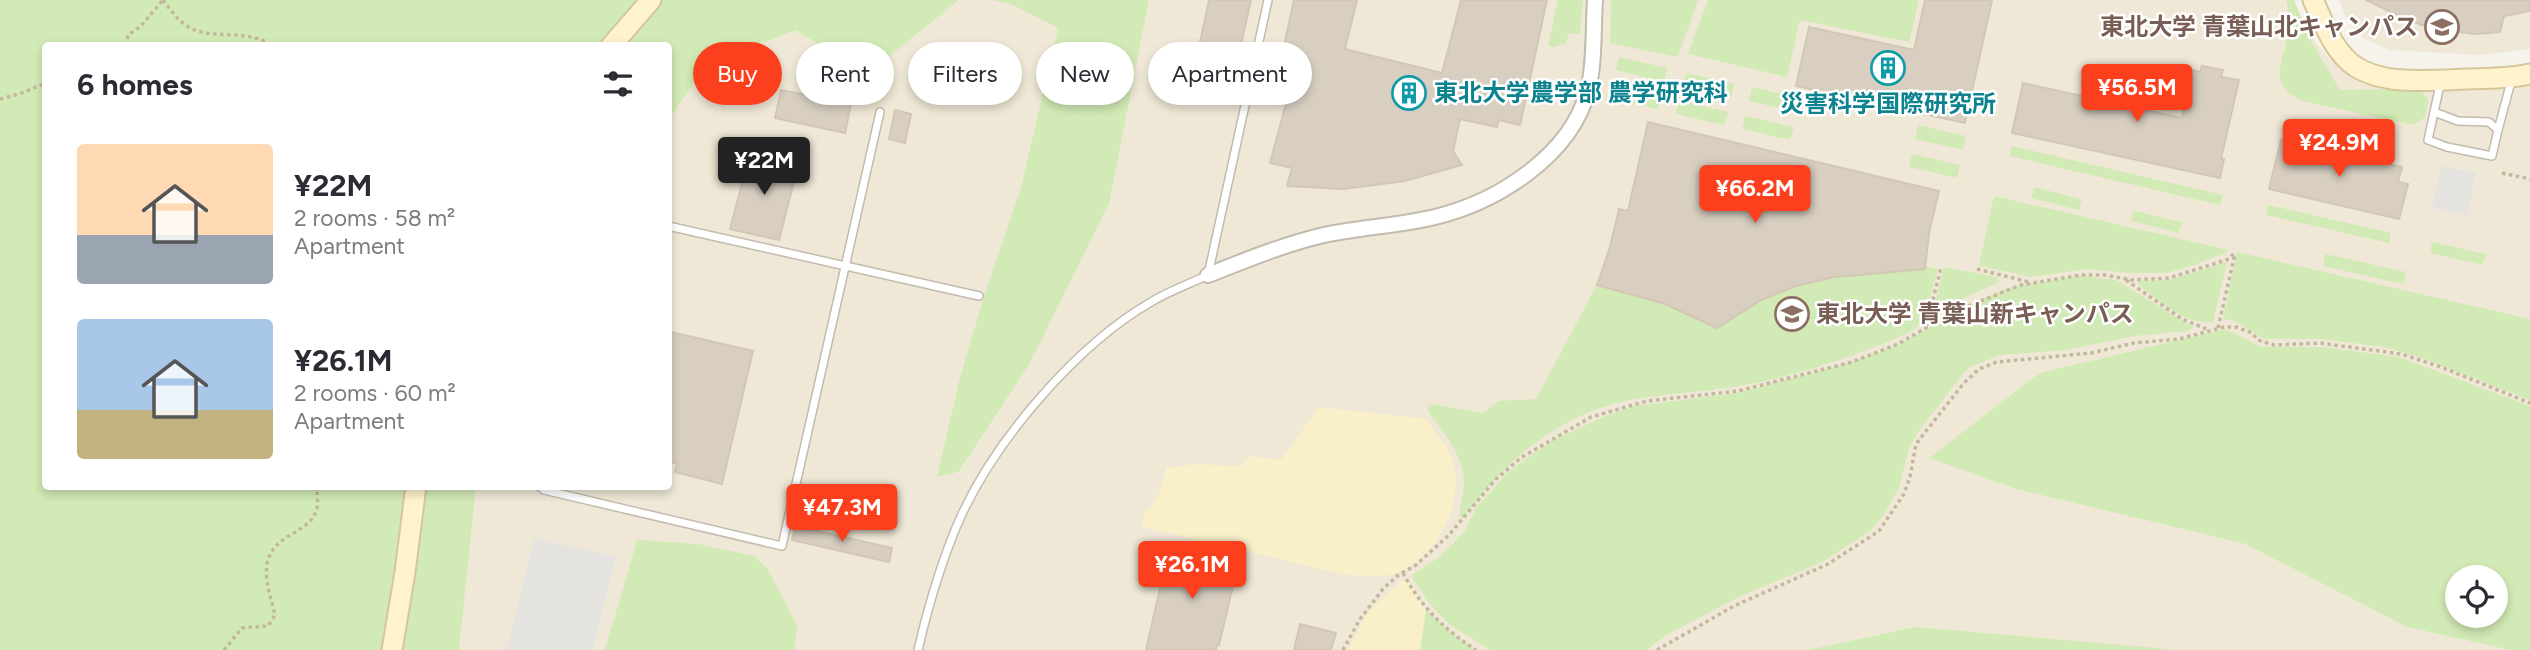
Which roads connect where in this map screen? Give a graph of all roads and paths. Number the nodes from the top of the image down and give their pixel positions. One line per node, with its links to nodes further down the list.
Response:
1 (163, 0): 6 (path); 7 (path)
2 (651, 0): 8 (street)
3 (1268, 0): 22 (lane)
4 (1595, 0): 22 (street)
5 (2313, 0): 10 (street)
6 (127, 42)
7 (267, 42)
8 (614, 42)
9 (2521, 75): 10 (street); 15 (lane)
10 (2442, 80): 14 (lane)
11 (42, 85): 12 (path)
12 (0, 99)
13 (880, 112): 19 (lane)
14 (2434, 112): 15 (lane); 15 (lane)
15 (2498, 130)
16 (2502, 173): 17 (path)
17 (2530, 179)
18 (672, 227): 19 (lane)
19 (847, 266): 25 (lane); 32 (lane)
20 (1941, 268): 26 (path)
21 (1977, 269): 24 (path)
22 (1208, 275): 36 (lane)
23 (2125, 279): 24 (path); 27 (path); 28 (path)
24 (2032, 283): 26 (path)
25 (979, 296)
26 (1926, 327): 33 (path)
27 (2218, 328): 28 (path); 29 (path)
28 (2210, 331): 39 (path)
29 (2530, 403)
30 (317, 490): 34 (path)
31 (415, 490): 35 (street)
32 (544, 490)
33 (1403, 573): 37 (path); 38 (path)
34 (224, 650)
35 (391, 650)
36 (918, 650)
37 (1343, 650)
38 (1476, 650)
39 (1657, 650)

